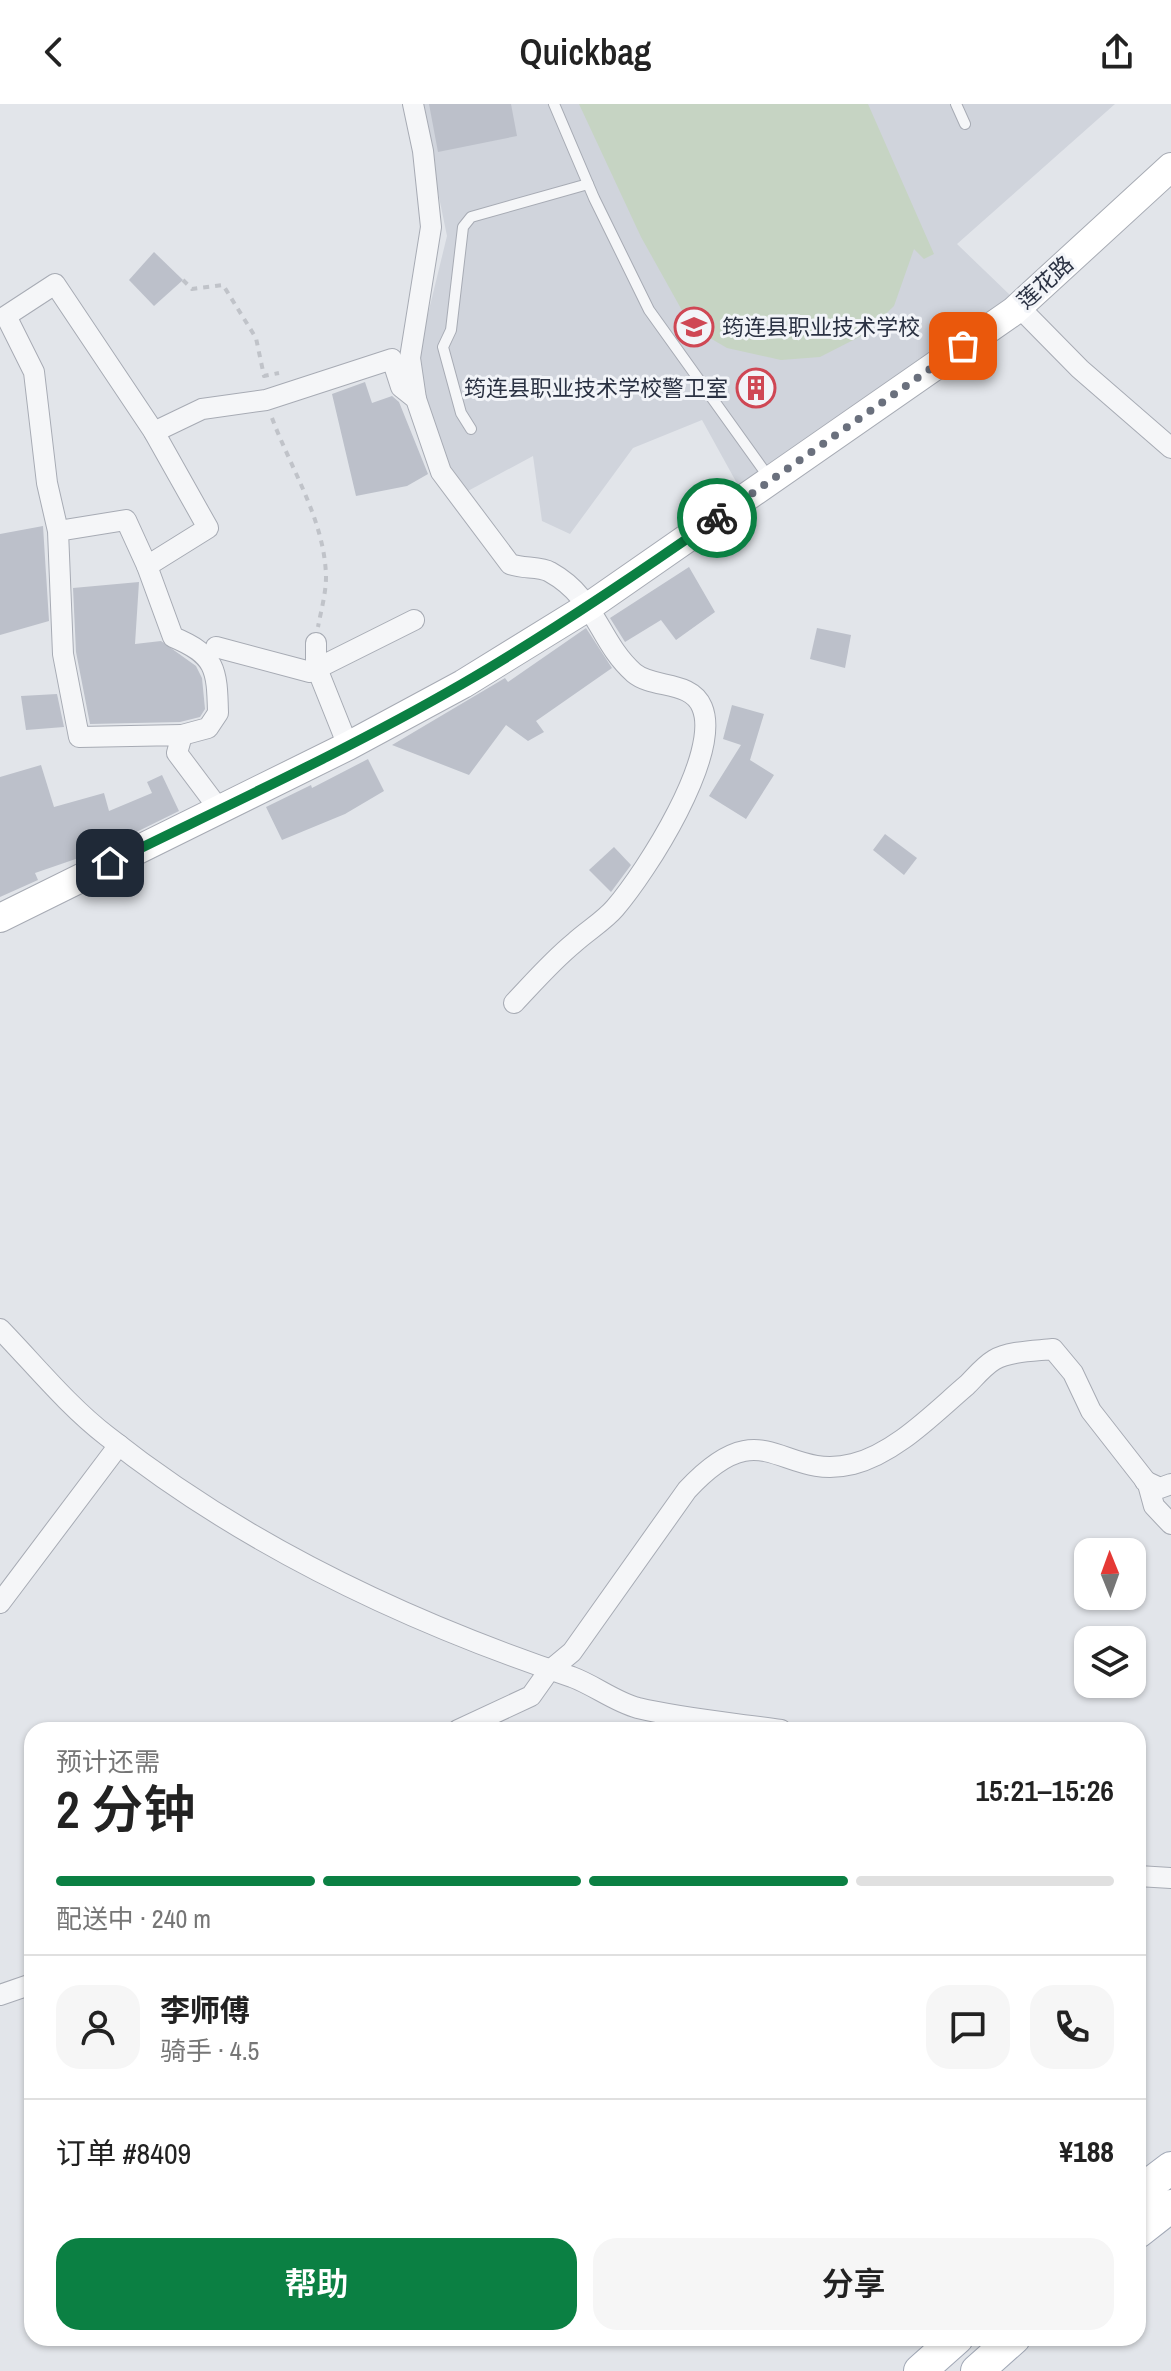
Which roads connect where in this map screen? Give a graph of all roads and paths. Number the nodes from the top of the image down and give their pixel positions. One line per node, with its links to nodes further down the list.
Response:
1 (413, 104): 10 (street)
2 (554, 104): 6 (lane)
3 (956, 104): 4 (lane)
4 (965, 124)
5 (1171, 167): 8 (main road, 莲花路)
6 (588, 184): 12 (lane); 15 (lane)
7 (183, 280): 9 (path)
8 (1019, 307): 14 (street); 15 (main road, 莲花路)
9 (312, 385): 10 (street); 11 (street)
10 (416, 399): 18 (street)
11 (266, 400): 13 (street); 20 (path)
12 (471, 429)
13 (154, 432): 16 (street); 17 (street)
14 (1171, 448)
15 (771, 480): 18 (main road, 莲花路)
16 (58, 531): 17 (street); 23 (street)
17 (147, 566): 23 (street)
18 (591, 605): 24 (main road, 莲花路); 27 (street)
19 (414, 620): 22 (street)
20 (316, 643): 22 (street)
21 (216, 647): 22 (street)
22 (317, 671): 24 (street)
23 (182, 735): 25 (street)
24 (348, 746): 25 (main road, 莲花路)
25 (219, 809): 26 (main road, 莲花路)
26 (0, 918)
27 (514, 1003)
28 (0, 1329): 29 (street)
29 (119, 1445): 33 (street); 34 (street)
30 (1145, 1481): 31 (street); 32 (street); 34 (street)
31 (1171, 1484)
32 (1171, 1524)
33 (0, 1603)
34 (548, 1672): 35 (street); 36 (street)
35 (475, 1722)
36 (730, 1722)
37 (1146, 1876): 38 (street)
38 (1171, 1878)
39 (24, 1987): 40 (street)
40 (0, 1995)
41 (1171, 2168): 42 (main road)
42 (1146, 2187)
43 (1171, 2206): 44 (main road)
44 (1146, 2226)
45 (948, 2346): 47 (main road)
46 (1005, 2346): 48 (main road)
47 (920, 2371)
48 (977, 2371)

